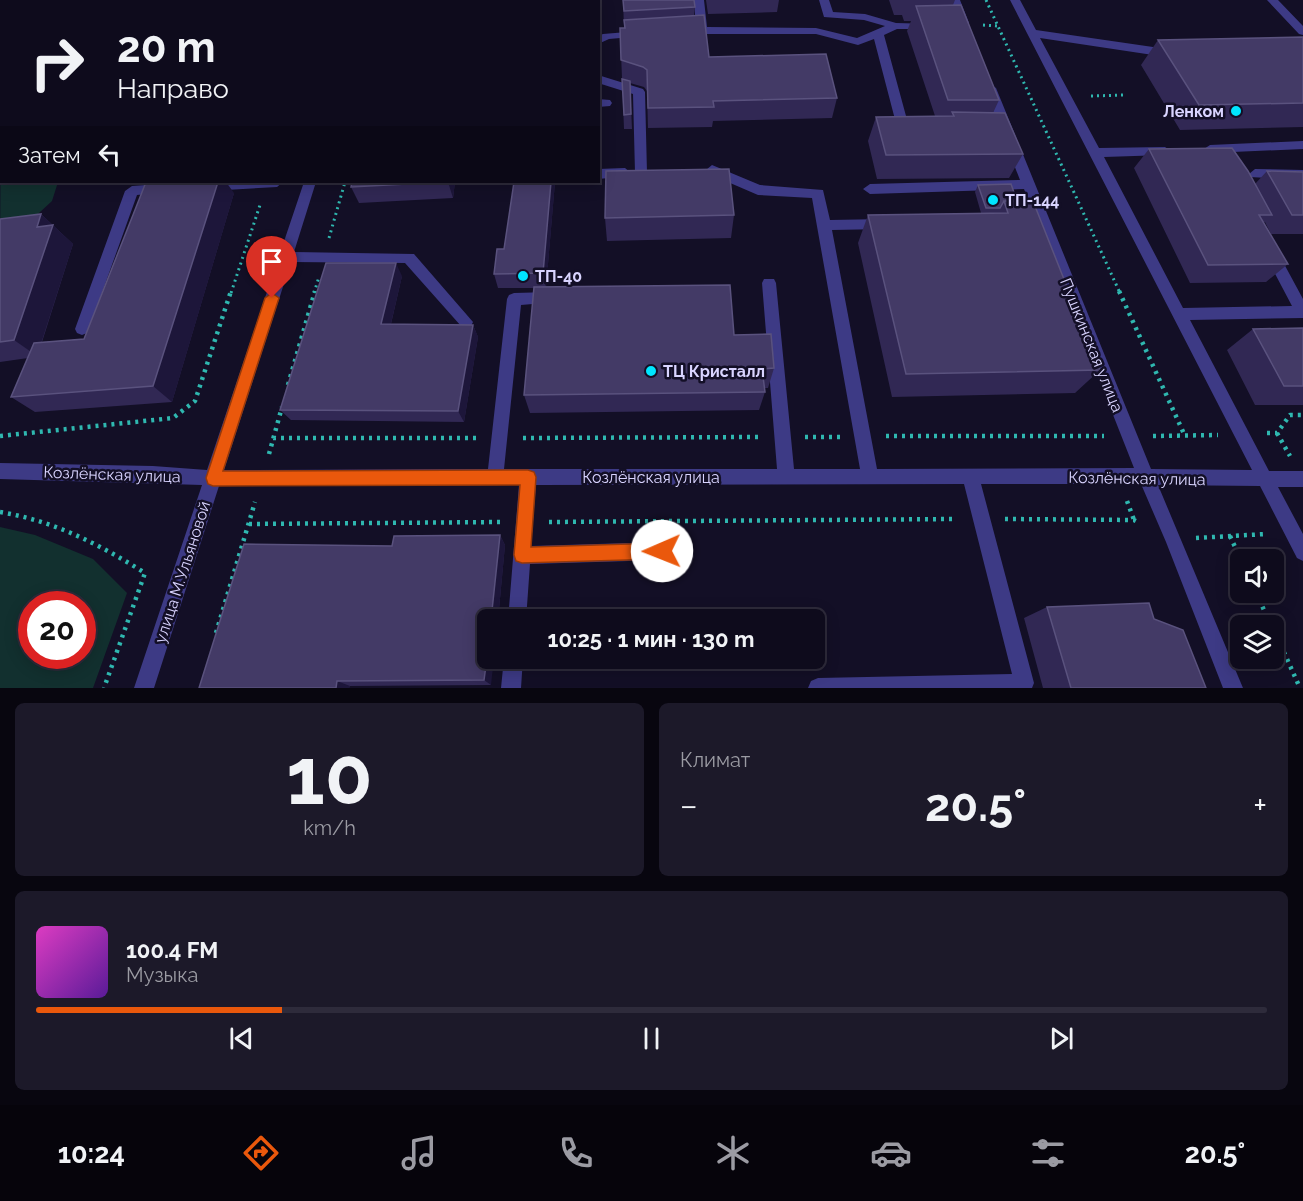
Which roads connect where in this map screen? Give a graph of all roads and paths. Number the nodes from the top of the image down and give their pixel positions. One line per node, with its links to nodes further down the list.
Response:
1 (699, 0): 11 (street)
2 (824, 0): 7 (street)
3 (955, 0): 7 (street)
4 (986, 0): 53 (path)
5 (1015, 0): 10 (street)
6 (1272, 0): 8 (street)
7 (895, 26): 11 (street)
8 (1303, 32)
9 (654, 33): 12 (street)
10 (1032, 33): 13 (street); 20 (street)
11 (879, 35): 18 (street)
12 (600, 40)
13 (1186, 51)
14 (986, 78): 29 (street, Пушкинская улица)
15 (600, 80): 22 (street)
16 (1125, 95): 17 (path)
17 (1101, 96)
18 (927, 131)
19 (1303, 145): 20 (street)
20 (1096, 153): 43 (street)
21 (701, 171): 36 (street)
22 (600, 174)
23 (1255, 174): 24 (street)
24 (1303, 175)
25 (253, 183): 30 (street)
26 (267, 183): 50 (path)
27 (310, 183): 38 (street, улица М.Ульяновой)
28 (345, 183): 39 (path)
29 (1028, 184): 32 (street); 33 (street, Пушкинская улица)
30 (199, 187)
31 (177, 188): 45 (street)
32 (870, 189)
33 (1043, 222): 34 (street); 52 (street, Пушкинская улица)
34 (1025, 223)
35 (903, 224): 36 (street)
36 (824, 225): 51 (street)
37 (1266, 243): 42 (street)
38 (286, 257): 39 (street); 64 (street, улица М.Ульяновой)
39 (324, 258): 44 (street); 46 (path)
40 (769, 283): 54 (street)
41 (561, 297): 56 (street)
42 (1303, 311): 43 (street)
43 (1178, 314): 49 (street)
44 (466, 322)
45 (82, 329)
46 (288, 387)
47 (285, 398): 55 (path)
48 (1303, 415): 49 (path)
49 (1240, 435): 53 (path); 67 (street)
50 (0, 436)
51 (862, 436): 52 (path); 54 (path); 61 (street)
52 (1128, 436): 53 (path); 63 (street, Пушкинская улица)
53 (1185, 436)
54 (783, 437): 56 (path); 60 (street)
55 (273, 438): 56 (path); 58 (path)
56 (499, 438): 65 (street)
57 (0, 471): 64 (street, Козлёнская улица)
58 (263, 477): 64 (street, Козлёнская улица); 65 (street, Козлёнская улица); 71 (path)
59 (528, 477): 60 (street, Козлёнская улица); 65 (street, Козлёнская улица); 70 (street)
60 (786, 477): 61 (street, Козлёнская улица)
61 (870, 477): 62 (street, Козлёнская улица)
62 (971, 477): 63 (street, Козлёнская улица); 69 (street)
63 (1146, 477): 67 (street, Козлёнская улица); 74 (street, Пушкинская улица)
64 (213, 478): 84 (street, улица М.Ульяновой)
65 (495, 478)
66 (1303, 479): 67 (street, Козлёнская улица)
67 (1265, 480): 72 (street)
68 (0, 513): 83 (path)
69 (981, 519): 70 (path); 74 (path); 86 (street)
70 (525, 522): 71 (path); 78 (street)
71 (249, 524): 80 (path)
72 (1293, 532): 73 (path); 77 (street)
73 (1229, 536): 74 (path); 75 (path)
74 (1174, 539): 87 (street, Пушкинская улица)
75 (1235, 549)
76 (662, 551): 78 (street)
77 (1303, 552)
78 (522, 555): 79 (street)
79 (518, 609)
80 (216, 635)
81 (1284, 652): 88 (path)
82 (513, 669): 85 (street)
83 (104, 688)
84 (144, 688)
85 (511, 688)
86 (818, 688)
87 (1233, 688)
88 (1300, 688)

